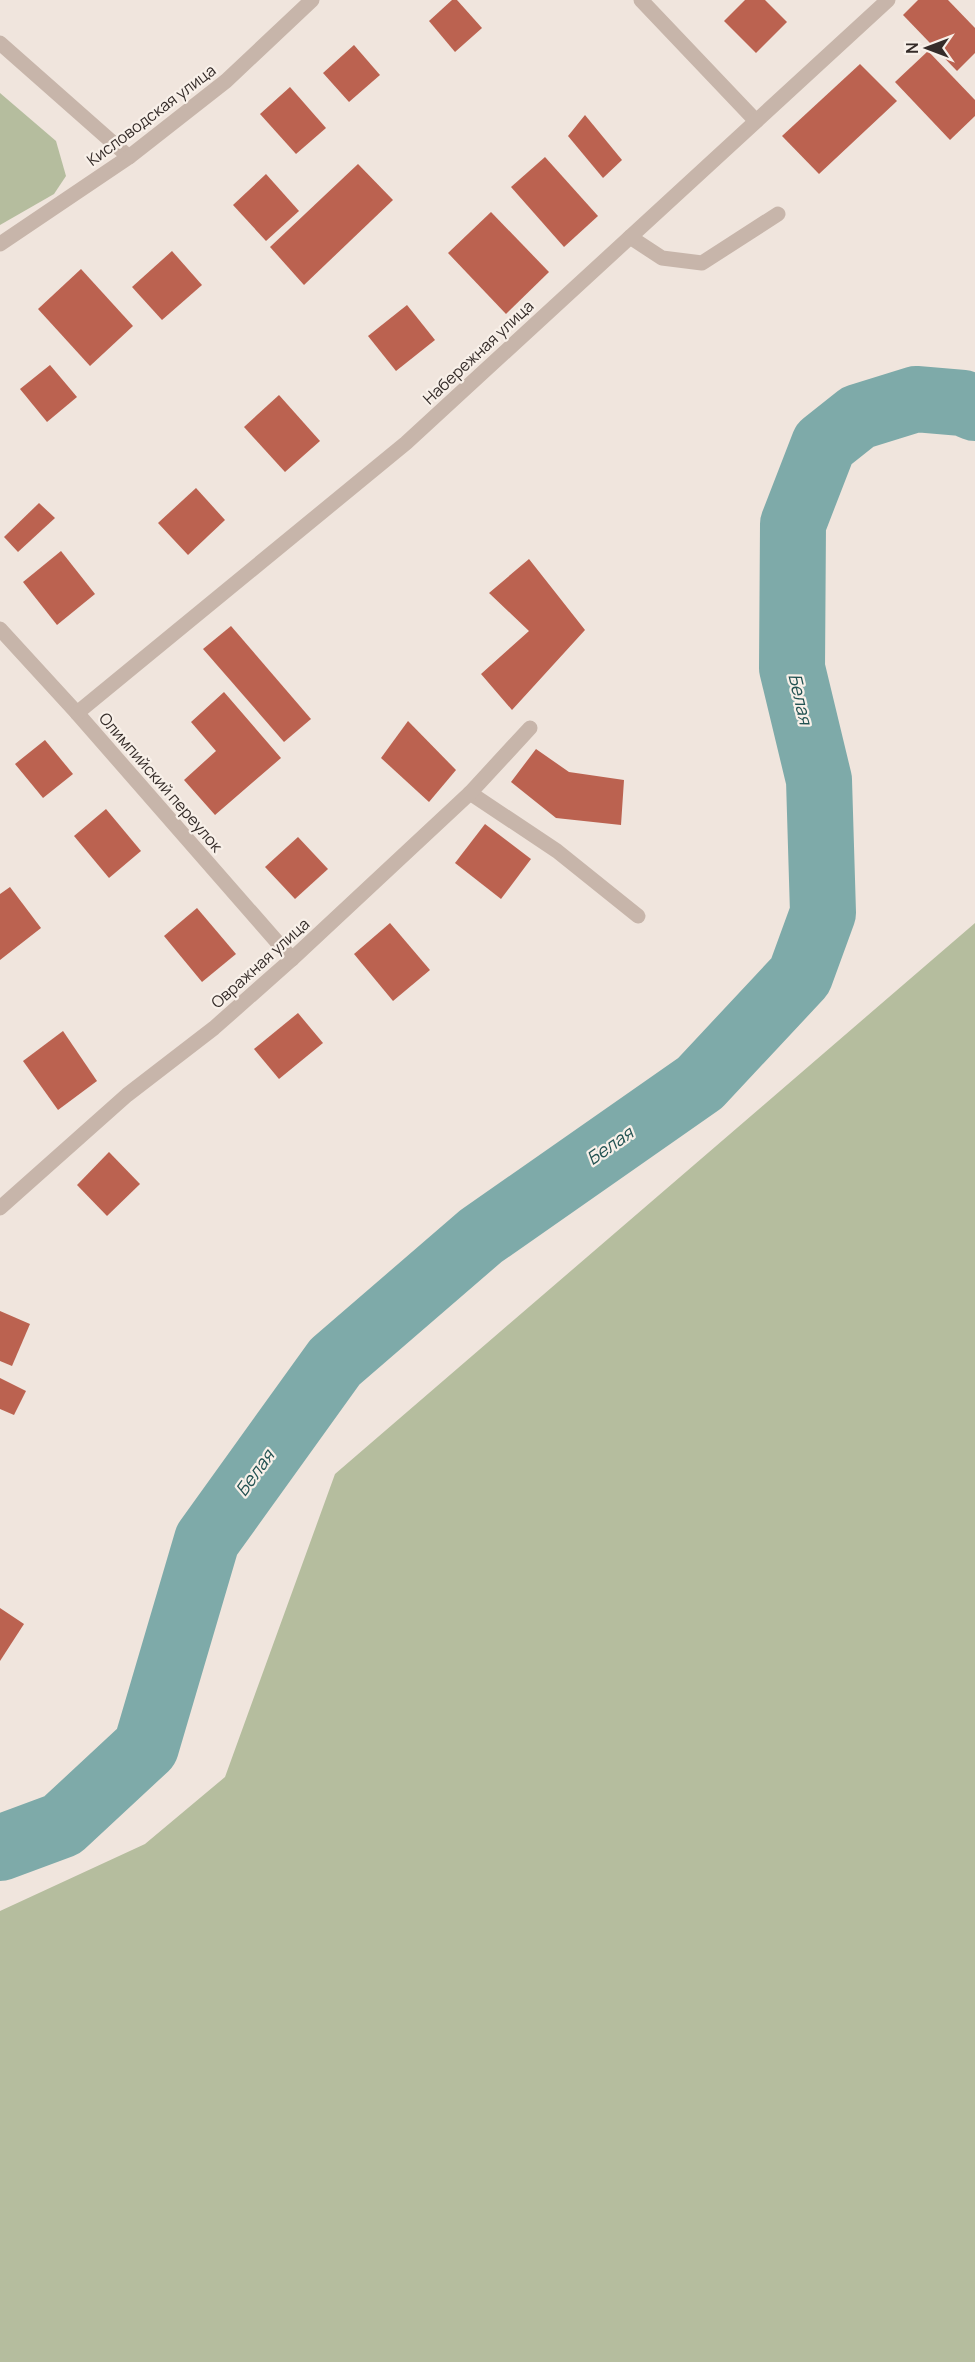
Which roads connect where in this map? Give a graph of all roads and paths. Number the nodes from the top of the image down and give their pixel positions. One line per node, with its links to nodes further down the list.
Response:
1 (312, 0): 6 (street, Кисловодская улица)
2 (641, 0): 5 (street)
3 (888, 0): 5 (street, Набережная улица)
4 (0, 43): 6 (street)
5 (756, 122): 8 (street, Набережная улица)
6 (129, 157): 9 (street, Кисловодская улица)
7 (778, 214): 8 (street)
8 (630, 237): 11 (street, Набережная улица)
9 (0, 244)
10 (0, 629): 11 (street, Олимпийский переулок)
11 (77, 713): 15 (street, Олимпийский переулок)
12 (530, 728): 13 (street, Овражная улица)
13 (470, 793): 14 (street); 15 (street, Овражная улица)
14 (638, 916)
15 (292, 959): 16 (street, Овражная улица)
16 (0, 1208)

